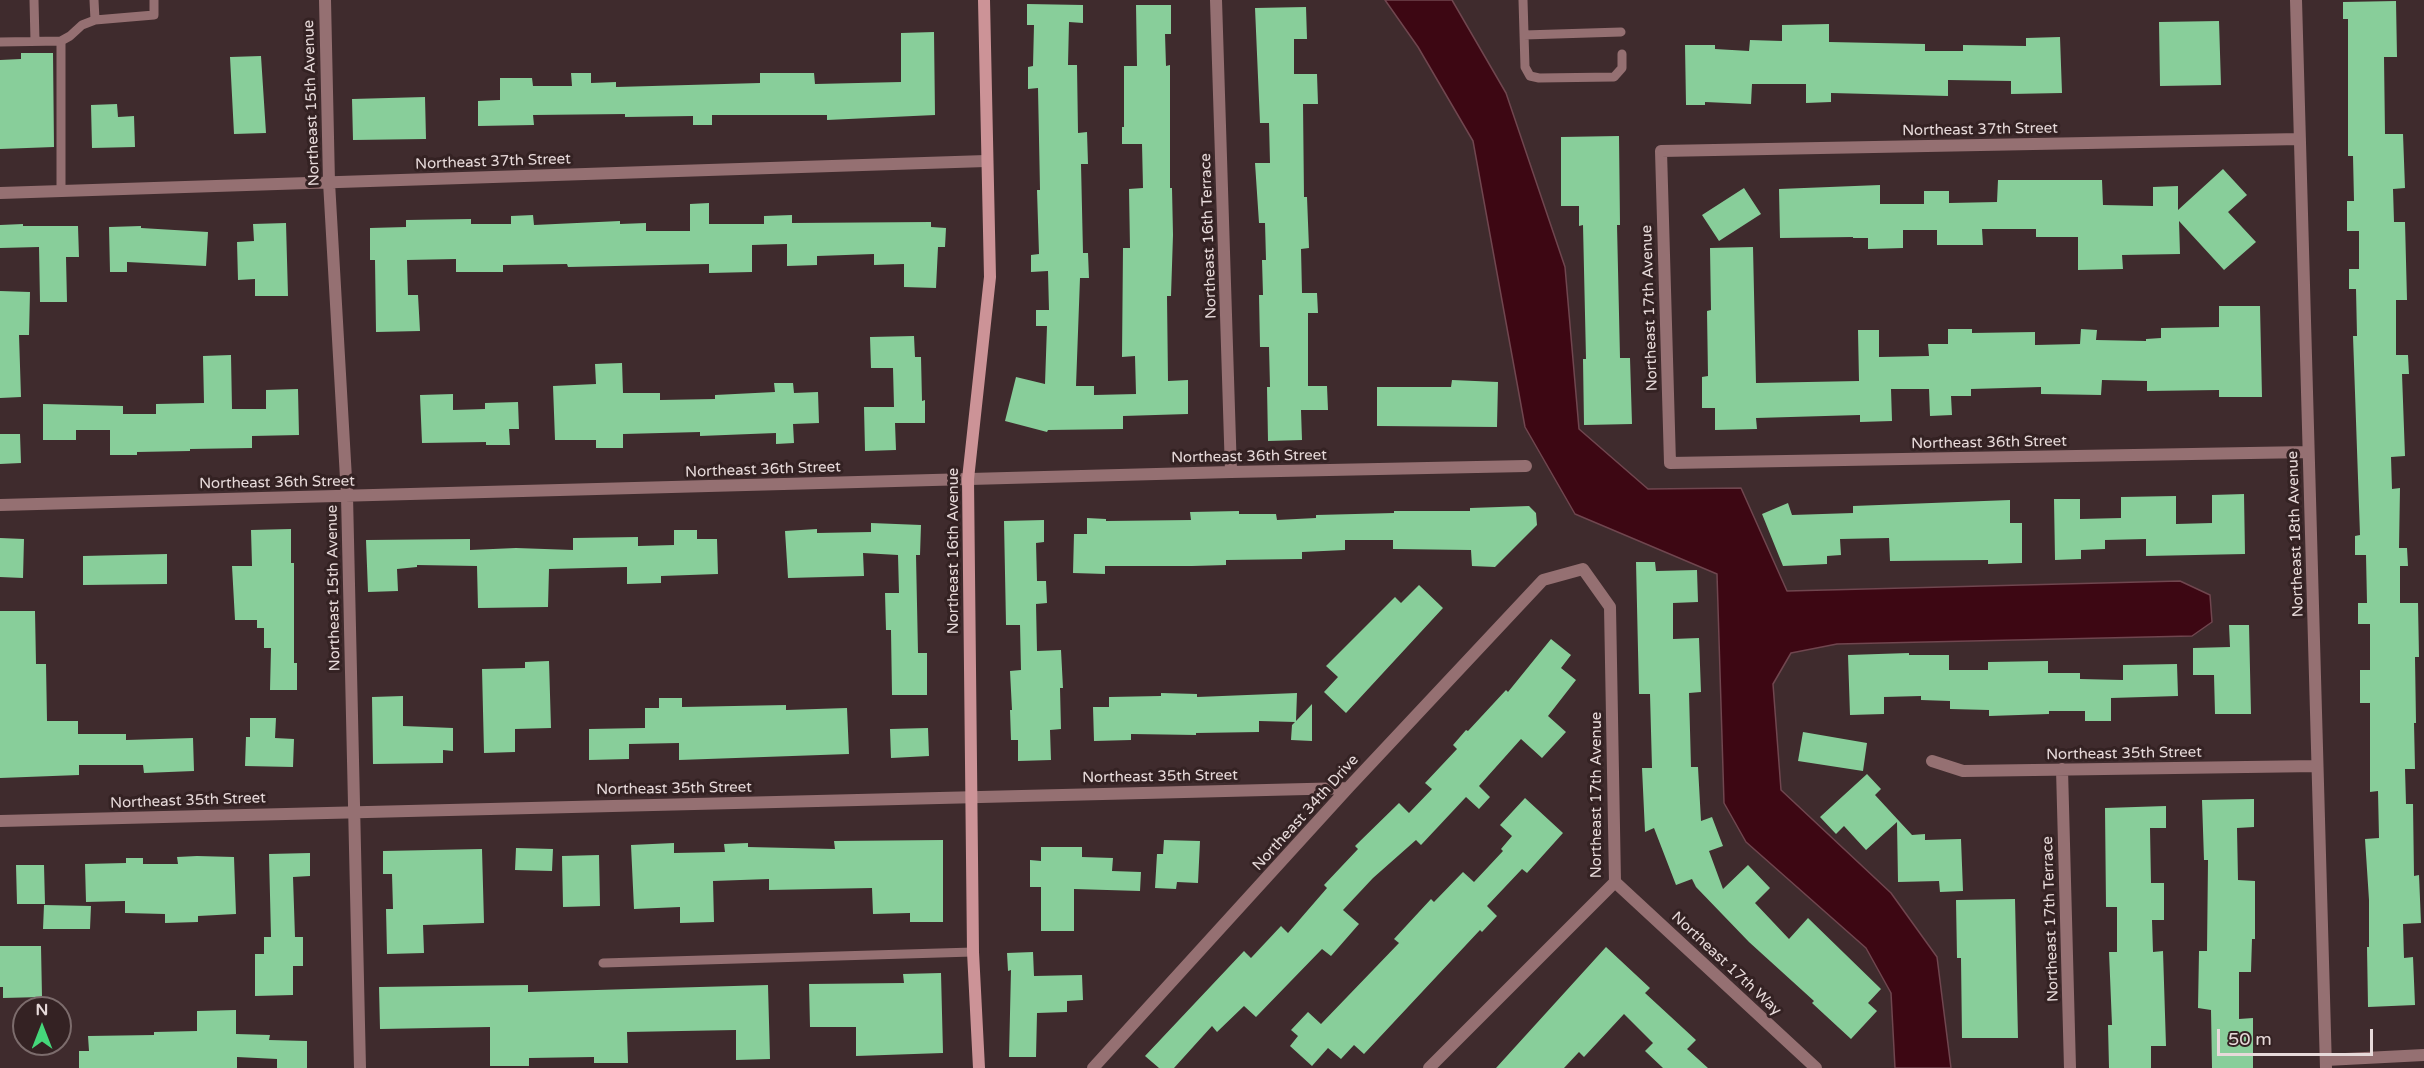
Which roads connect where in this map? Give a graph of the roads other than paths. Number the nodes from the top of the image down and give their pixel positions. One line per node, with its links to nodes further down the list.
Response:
1 (34, 0): 12 (lane)
2 (94, 0): 9 (lane)
3 (154, 0): 9 (lane)
4 (325, 0): 19 (street, Northeast 15th Avenue)
5 (984, 0): 18 (street, Northeast 16th Avenue)
6 (1216, 0): 25 (street, Northeast 16th Terrace)
7 (1523, 0): 11 (lane)
8 (2295, 0): 16 (street, Northeast 18th Avenue)
9 (95, 20): 13 (lane)
10 (1621, 33): 11 (lane)
11 (1524, 35): 15 (lane)
12 (35, 41): 13 (lane); 14 (lane)
13 (61, 41): 20 (lane)
14 (0, 42)
15 (1622, 54)
16 (2300, 139): 17 (street, Northeast 37th Street); 22 (street, Northeast 18th Avenue)
17 (1661, 151): 23 (street, Northeast 17th Avenue)
18 (986, 161): 19 (street, Northeast 37th Street); 26 (street, Northeast 16th Avenue)
19 (329, 182): 20 (street, Northeast 37th Street); 27 (street, Northeast 15th Avenue)
20 (61, 191): 21 (street, Northeast 37th Street)
21 (0, 193)
22 (2308, 452): 23 (street, Northeast 36th Street); 31 (street, Northeast 18th Avenue)
23 (1670, 463)
24 (1526, 466): 25 (street, Northeast 36th Street)
25 (1231, 472): 26 (street, Northeast 36th Street)
26 (968, 479): 27 (street, Northeast 36th Street); 34 (street, Northeast 16th Avenue)
27 (347, 496): 28 (street, Northeast 36th Street); 35 (street, Northeast 15th Avenue)
28 (0, 505)
29 (1543, 580): 33 (street, Northeast 34th Drive); 37 (street, Northeast 17th Avenue)
30 (1932, 760): 32 (street, Northeast 35th Street)
31 (2318, 766): 32 (street, Northeast 35th Street); 41 (street, Northeast 18th Avenue)
32 (2062, 769): 47 (street, Northeast 17th Terrace)
33 (1348, 788): 34 (street, Northeast 35th Street); 44 (street, Northeast 34th Drive)
34 (970, 797): 35 (street, Northeast 35th Street); 38 (street, Northeast 16th Avenue)
35 (354, 811): 36 (street, Northeast 35th Street); 42 (street, Northeast 15th Avenue)
36 (0, 821)
37 (1615, 882): 45 (street, Northeast 17th Avenue); 46 (street, Northeast 17th Way)
38 (973, 952): 39 (lane); 43 (street, Northeast 16th Avenue)
39 (603, 963)
40 (2424, 1055): 41 (street)
41 (2326, 1064)
42 (360, 1068)
43 (979, 1068)
44 (1094, 1068)
45 (1429, 1068)
46 (1816, 1068)
47 (2070, 1068)

